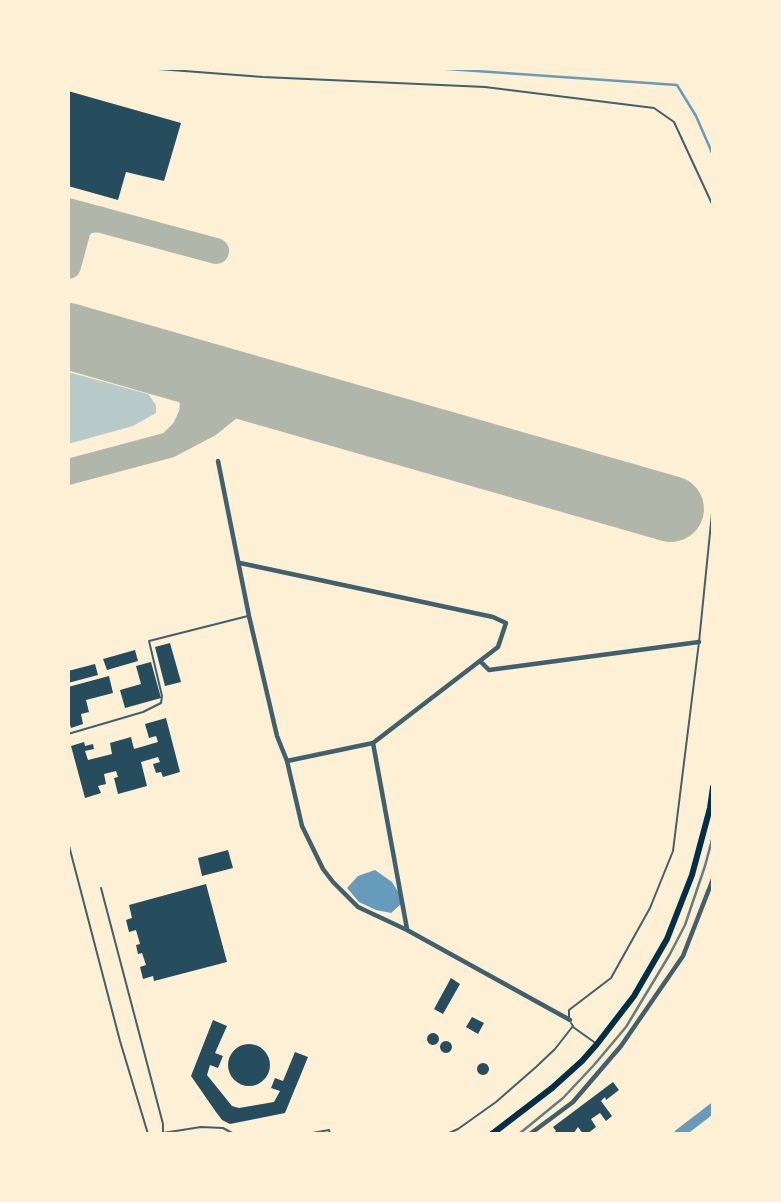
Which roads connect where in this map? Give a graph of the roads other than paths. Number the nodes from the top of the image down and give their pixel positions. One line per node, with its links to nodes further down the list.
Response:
1 (145, 68): 2 (lane)
2 (713, 206)
3 (218, 461): 5 (street)
4 (713, 503): 7 (lane)
5 (240, 563): 6 (street); 8 (street)
6 (249, 616): 9 (lane); 11 (street)
7 (699, 642): 8 (street); 17 (lane)
8 (480, 661): 10 (street)
9 (68, 734)
10 (373, 743): 11 (street); 16 (street)
11 (287, 761): 16 (street)
12 (713, 787): 19 (main road)
13 (68, 842): 23 (lane)
14 (713, 879): 29 (street)
15 (101, 888): 21 (lane)
16 (407, 930): 17 (street)
17 (569, 1020): 18 (lane)
18 (573, 1026): 19 (lane); 27 (lane)
19 (597, 1044): 28 (main road)
20 (68, 1133): 22 (lane)
21 (163, 1133): 24 (lane)
22 (78, 1134)
23 (148, 1134)
24 (234, 1134)
25 (307, 1134): 26 (lane)
26 (330, 1134)
27 (447, 1134)
28 (492, 1134)
29 (530, 1134)

